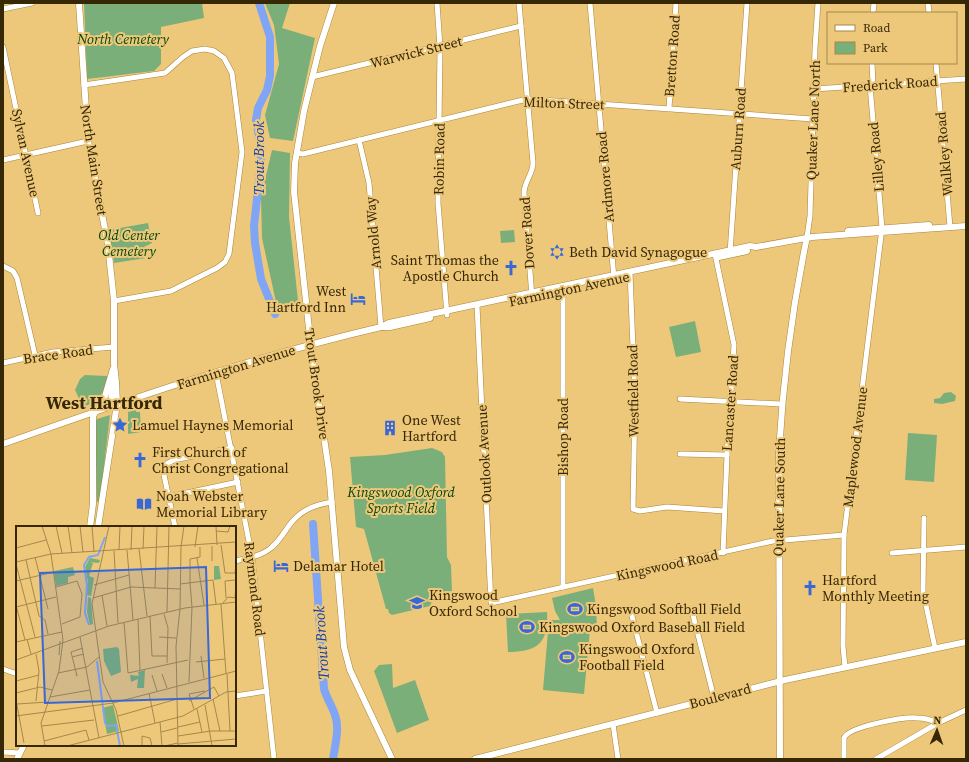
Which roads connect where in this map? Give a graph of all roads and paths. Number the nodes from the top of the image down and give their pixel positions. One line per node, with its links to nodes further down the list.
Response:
1 (32, 3): 10 (street)
2 (79, 3): 19 (main road, North Main Street)
3 (334, 3): 16 (main road, Trout Brook Drive)
4 (437, 3): 13 (street, Robin Road)
5 (519, 3): 11 (street, Dover Road)
6 (590, 3): 23 (street, Ardmore Road)
7 (676, 3): 24 (street, Bretton Road)
8 (747, 3): 25 (street, Auburn Road)
9 (818, 3): 21 (street, Quaker Lane North)
10 (3, 9)
11 (521, 26): 13 (street, Warwick Street); 22 (street, Dover Road)
12 (3, 47): 31 (street, Sylvan Avenue)
13 (440, 47): 16 (street, Warwick Street); 27 (street, Robin Road)
14 (872, 64): 20 (street, Lilley Road)
15 (936, 64): 18 (street, Walkley Road)
16 (312, 77): 30 (main road, Trout Brook Drive)
17 (966, 79): 18 (street, Frederick Road)
18 (938, 80): 20 (street, Frederick Road); 35 (street, Walkley Road)
19 (84, 85): 29 (main road, North Main Street); 46 (street)
20 (872, 85): 21 (street, Frederick Road); 37 (street, Lilley Road)
21 (814, 89): 26 (street, Quaker Lane North)
22 (528, 99): 23 (street, Milton Street); 27 (street, Milton Street); 45 (street, Dover Road)
23 (598, 104): 24 (street, Milton Street); 43 (street, Ardmore Road)
24 (669, 108): 25 (street, Milton Street)
25 (739, 114): 26 (street, Milton Street); 39 (street, Auburn Road)
26 (813, 118): 38 (street, Quaker Lane North)
27 (440, 120): 28 (street, Milton Street); 48 (street, Robin Road)
28 (358, 140): 30 (street, Milton Street); 49 (street, Arnold Way)
29 (88, 141): 31 (street); 46 (main road, North Main Street)
30 (297, 153): 50 (main road, Trout Brook Drive)
31 (26, 155): 32 (street); 33 (street, Sylvan Avenue)
32 (3, 160)
33 (38, 213)
34 (966, 222): 35 (main road, Farmington Avenue)
35 (950, 225): 36 (main road, Farmington Avenue); 37 (main road, Farmington Avenue)
36 (966, 226)
37 (881, 231): 38 (main road, Farmington Avenue); 73 (street, Maplewood Avenue)
38 (807, 237): 39 (main road, Farmington Avenue); 59 (main road, Quaker Lane South)
39 (730, 252): 40 (main road, Farmington Avenue)
40 (715, 256): 42 (main road, Farmington Avenue); 57 (street, Lancaster Road)
41 (3, 266): 52 (street)
42 (630, 274): 43 (main road, Farmington Avenue); 68 (street, Westfield Road)
43 (614, 277): 44 (main road, Farmington Avenue)
44 (563, 288): 45 (main road, Farmington Avenue); 81 (street, Bishop Road)
45 (532, 295): 47 (main road, Farmington Avenue)
46 (114, 301): 51 (main road, North Main Street)
47 (477, 306): 48 (main road, Farmington Avenue); 82 (street, Outlook Avenue)
48 (447, 313): 49 (main road, Farmington Avenue)
49 (381, 327): 50 (main road, Farmington Avenue)
50 (311, 344): 55 (main road, Farmington Avenue); 67 (main road, Trout Brook Drive)
51 (114, 347): 52 (street, Brace Road); 54 (main road, North Main Street)
52 (35, 355): 53 (street, Brace Road)
53 (3, 363)
54 (114, 364): 58 (main road, North Main Street); 60 (main road, North Main Street)
55 (216, 373): 58 (main road, Farmington Avenue); 62 (street, Raymond Road)
56 (680, 399): 57 (street)
57 (730, 402): 59 (street); 64 (street, Lancaster Road)
58 (116, 404): 60 (main road, Farmington Avenue); 71 (main road, North Main Street)
59 (781, 404): 74 (main road, Quaker Lane South)
60 (94, 412): 61 (main road, Farmington Avenue); 70 (main road)
61 (3, 444)
62 (232, 448): 65 (street, Raymond Road); 66 (street)
63 (680, 454): 64 (street)
64 (727, 455): 68 (street, Lancaster Road)
65 (238, 482): 66 (street); 79 (street, Raymond Road)
66 (168, 497): 72 (street)
67 (332, 502): 79 (street); 102 (main road, Trout Brook Drive)
68 (724, 511): 77 (street, Lancaster Road)
69 (924, 518): 76 (street)
70 (90, 526)
71 (98, 526)
72 (175, 526)
73 (844, 535): 74 (street, Kingswood Road); 87 (street, Maplewood Avenue)
74 (778, 540): 77 (street, Kingswood Road); 90 (main road, Quaker Lane South)
75 (966, 547): 76 (street)
76 (923, 551): 78 (street); 86 (street)
77 (723, 553): 81 (street, Kingswood Road)
78 (892, 553)
79 (252, 557): 80 (street); 91 (street, Raymond Road)
80 (236, 561)
81 (564, 586): 82 (street, Kingswood Road)
82 (491, 603)
83 (692, 611): 93 (street)
84 (632, 616): 95 (street)
85 (966, 642): 86 (main road, Boulevard)
86 (934, 648): 87 (main road, Boulevard)
87 (845, 667): 90 (main road, Boulevard)
88 (3, 669): 89 (street)
89 (16, 674)
90 (779, 681): 93 (main road, Boulevard); 105 (main road, Quaker Lane South)
91 (267, 691): 92 (street); 101 (street, Raymond Road)
92 (236, 696)
93 (714, 698): 95 (main road, Boulevard)
94 (966, 710): 96 (street)
95 (657, 712): 97 (main road, Boulevard)
96 (938, 723): 106 (street); 107 (street)
97 (613, 724): 103 (main road, Boulevard); 104 (street)
98 (24, 746): 100 (main road)
99 (3, 752): 100 (street)
100 (19, 756)
101 (274, 759)
102 (392, 759)
103 (475, 759)
104 (618, 759)
105 (780, 759)
106 (844, 759)
107 (876, 759)

